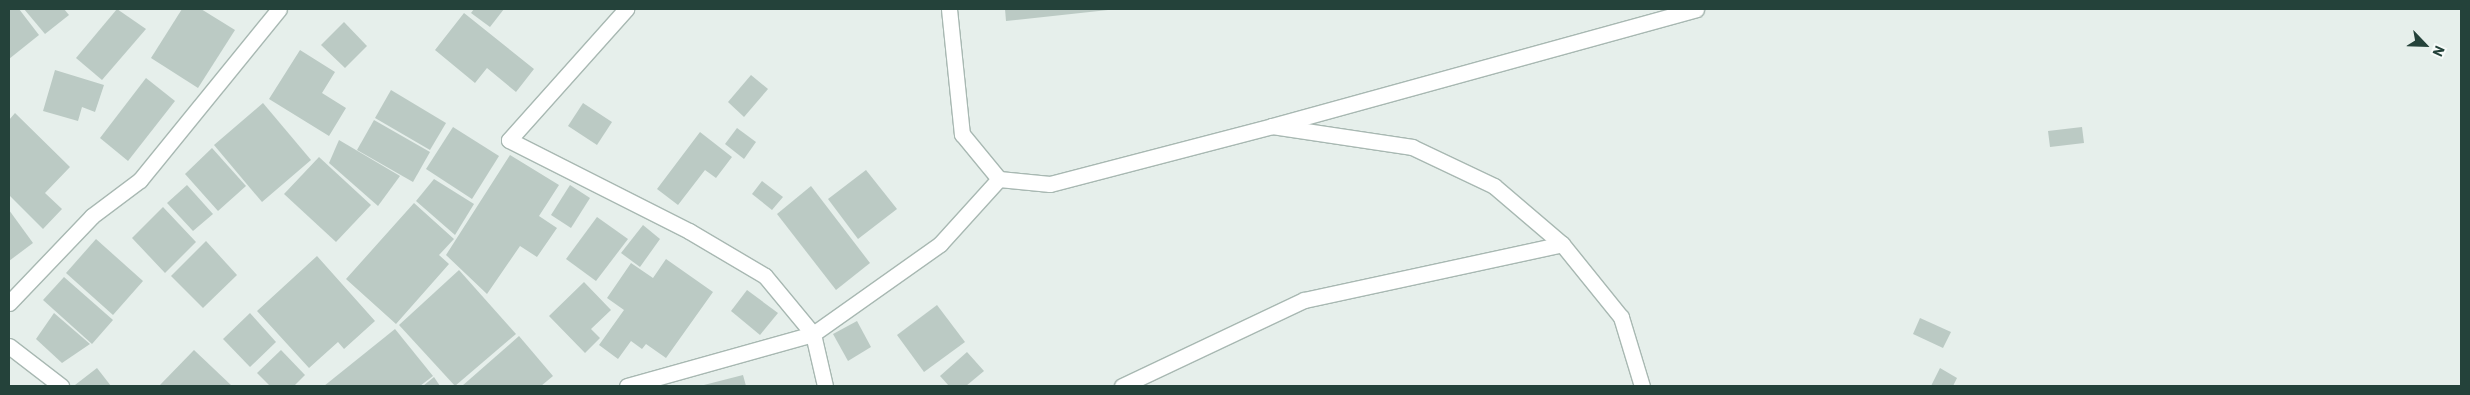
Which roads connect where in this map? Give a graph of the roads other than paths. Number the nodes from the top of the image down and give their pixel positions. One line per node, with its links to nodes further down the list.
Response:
1 (279, 9): 8 (street)
2 (626, 9): 9 (street)
3 (949, 9): 6 (street)
4 (1696, 9): 5 (street)
5 (1272, 126): 6 (street); 7 (street)
6 (998, 179): 9 (street)
7 (1562, 244): 14 (street); 15 (street)
8 (9, 302)
9 (813, 334): 12 (street); 13 (street)
10 (9, 346): 11 (street)
11 (61, 386)
12 (627, 386)
13 (824, 386)
14 (1122, 386)
15 (1642, 386)

